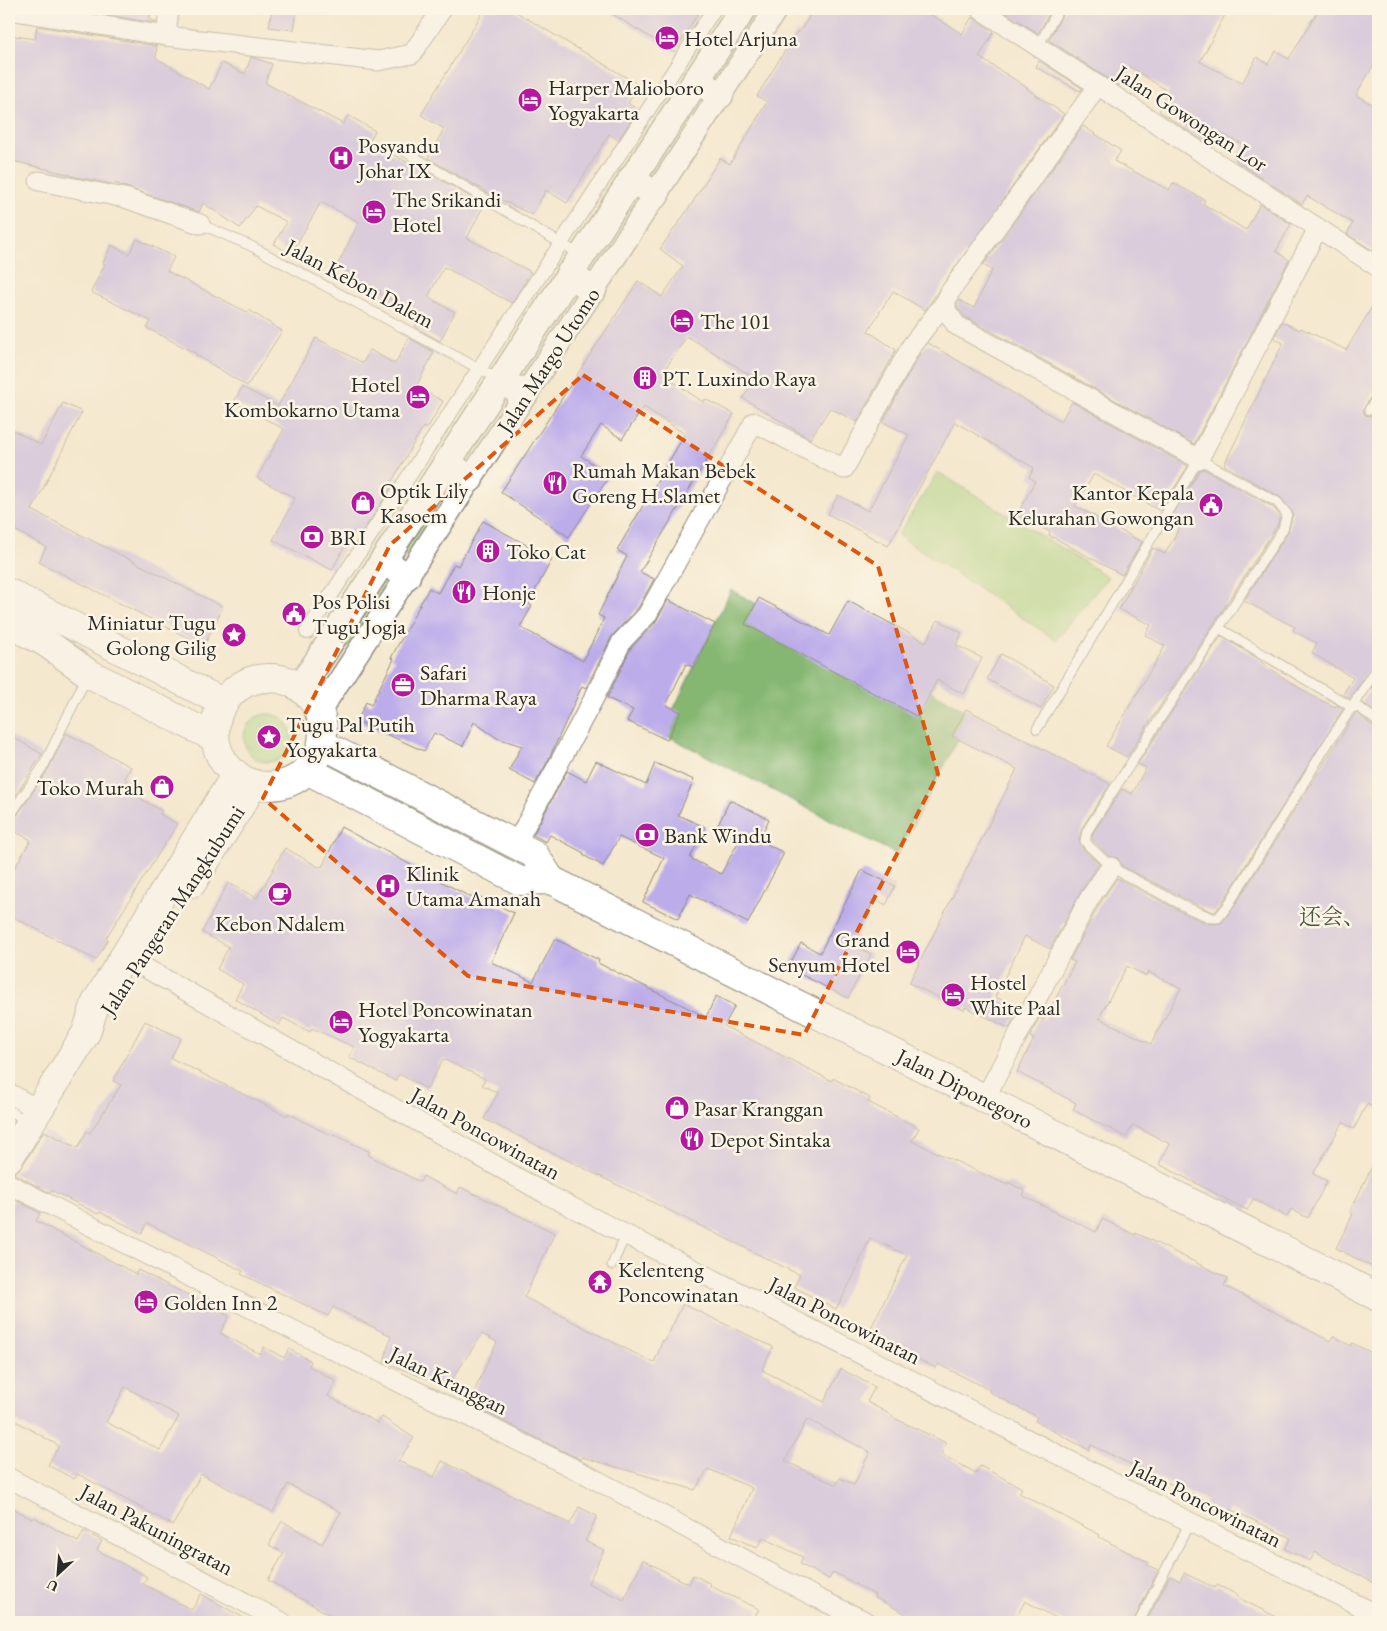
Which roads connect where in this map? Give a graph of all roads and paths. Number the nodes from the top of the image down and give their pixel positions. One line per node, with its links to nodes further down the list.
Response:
1 (169, 9): 9 (street)
2 (442, 9): 9 (street)
3 (714, 9): 20 (street)
4 (743, 9): 11 (main road, Jalan Margo Utomo)
5 (776, 9): 13 (street, Jalan Margo Utomo)
6 (980, 9): 10 (street, Jalan Gowongan Lor)
7 (1059, 9): 10 (lane)
8 (9, 10): 9 (street)
9 (166, 36)
10 (1038, 46): 12 (street, Jalan Gowongan Lor)
11 (696, 80): 13 (main road); 15 (main road, Jalan Margo Utomo)
12 (1097, 85): 19 (street, Jalan Gowongan Lor); 23 (street)
13 (720, 95): 17 (street, Jalan Margo Utomo)
14 (404, 151): 20 (lane)
15 (632, 179): 17 (main road); 20 (main road, Jalan Margo Utomo)
16 (39, 181): 18 (street)
17 (656, 194): 22 (street, Jalan Margo Utomo)
18 (200, 224): 24 (lane, Jalan Kebon Dalem)
19 (1318, 228): 21 (street, Jalan Gowongan Lor); 28 (street)
20 (570, 258): 22 (main road); 24 (main road, Jalan Margo Utomo)
21 (1378, 267)
22 (593, 290): 25 (street, Jalan Margo Utomo)
23 (946, 301): 28 (street); 50 (street)
24 (490, 374): 25 (main road); 29 (main road, Jalan Margo Utomo); 36 (street)
25 (525, 394): 30 (street, Jalan Margo Utomo)
26 (1378, 396): 27 (lane)
27 (1369, 410)
28 (1199, 459): 35 (lane); 44 (lane)
29 (447, 463): 30 (main road); 31 (main road, Jalan Margo Utomo)
30 (470, 479): 32 (street, Jalan Margo Utomo)
31 (383, 561): 32 (main road); 39 (main road, Jalan Margo Utomo)
32 (407, 576): 42 (street, Jalan Margo Utomo)
33 (9, 593): 40 (main road)
34 (9, 624): 38 (main road)
35 (1219, 628): 41 (lane); 51 (lane)
36 (307, 632)
37 (1378, 667): 41 (lane)
38 (88, 673): 45 (main road); 49 (lane)
39 (300, 688): 40 (main road); 42 (main road)
40 (224, 703): 45 (main road)
41 (1352, 707): 43 (lane); 51 (lane)
42 (319, 712): 46 (main road)
43 (1378, 722)
44 (1037, 730)
45 (215, 738): 48 (main road)
46 (322, 744): 47 (main road); 50 (main road)
47 (307, 770): 48 (main road); 52 (main road, Jalan Diponegoro)
48 (245, 779): 53 (main road, Jalan Pangeran Mangkubumi); 54 (main road, Jalan Pangeran Mangkubumi)
49 (9, 816)
50 (515, 845): 52 (main road)
51 (1112, 867): 56 (street)
52 (551, 880): 56 (main road, Jalan Diponegoro)
53 (140, 965): 54 (main road, Jalan Pangeran Mangkubumi); 60 (street, Jalan Poncowinatan)
54 (86, 1032): 57 (main road, Jalan Pangeran Mangkubumi)
55 (9, 1093): 57 (street)
56 (985, 1098): 62 (main road, Jalan Diponegoro)
57 (26, 1115): 58 (main road, Jalan Pangeran Mangkubumi)
58 (9, 1157)
59 (9, 1184): 67 (street, Jalan Kranggan)
60 (626, 1234): 61 (lane); 64 (street, Jalan Poncowinatan)
61 (612, 1265)
62 (1378, 1297)
63 (9, 1478): 66 (street, Jalan Pakuningratan)
64 (1190, 1522): 65 (street, Jalan Poncowinatan); 68 (lane)
65 (1378, 1615)
66 (282, 1622)
67 (867, 1622)
68 (1139, 1622)

